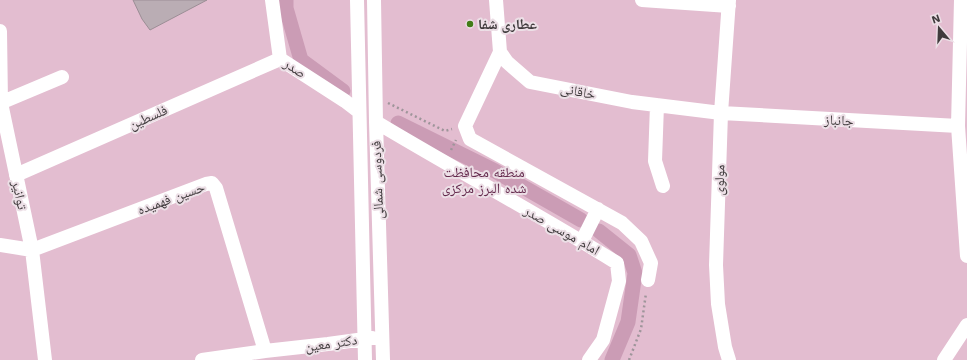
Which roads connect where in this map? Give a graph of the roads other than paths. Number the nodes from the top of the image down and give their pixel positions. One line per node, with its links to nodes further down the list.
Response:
1 (272, 0): 10 (street, صدر)
2 (357, 0): 14 (street, فردوسی شمالی)
3 (374, 0): 16 (street, فردوسی شمالی)
4 (496, 0): 9 (street)
5 (642, 0): 7 (street)
6 (961, 0): 17 (street)
7 (729, 3): 15 (street, مولوی)
8 (0, 31): 12 (street, توانیر)
9 (500, 52): 13 (street, خاقانی); 21 (street)
10 (280, 59): 14 (street, صدر); 19 (street, فلسطین)
11 (62, 77): 12 (street)
12 (0, 103): 19 (street, توانیر)
13 (657, 105): 15 (street, خاقانی); 20 (street)
14 (358, 111): 28 (street, فردوسی شمالی)
15 (721, 113): 17 (street, جانباز); 36 (street, مولوی)
16 (376, 122): 22 (street, امام موسی صدر); 29 (street, فردوسی شمالی)
17 (958, 126): 18 (street)
18 (964, 173): 25 (street)
19 (16, 175): 24 (street, توانیر)
20 (663, 186)
21 (598, 209): 22 (street); 26 (street)
22 (582, 241): 35 (street, امام موسی صدر)
23 (0, 245): 24 (street)
24 (32, 250): 30 (street, حسین فهمیده); 31 (street, توانیر)
25 (967, 256)
26 (648, 280)
27 (967, 325): 37 (street)
28 (364, 338): 29 (street, دکتر معین); 30 (street, دکتر معین); 33 (street, فردوسی شمالی)
29 (383, 338): 34 (street, فردوسی شمالی)
30 (265, 351): 32 (street, دکتر معین)
31 (45, 360)
32 (202, 360)
33 (365, 360)
34 (383, 360)
35 (589, 360)
36 (729, 360)
37 (944, 360)

